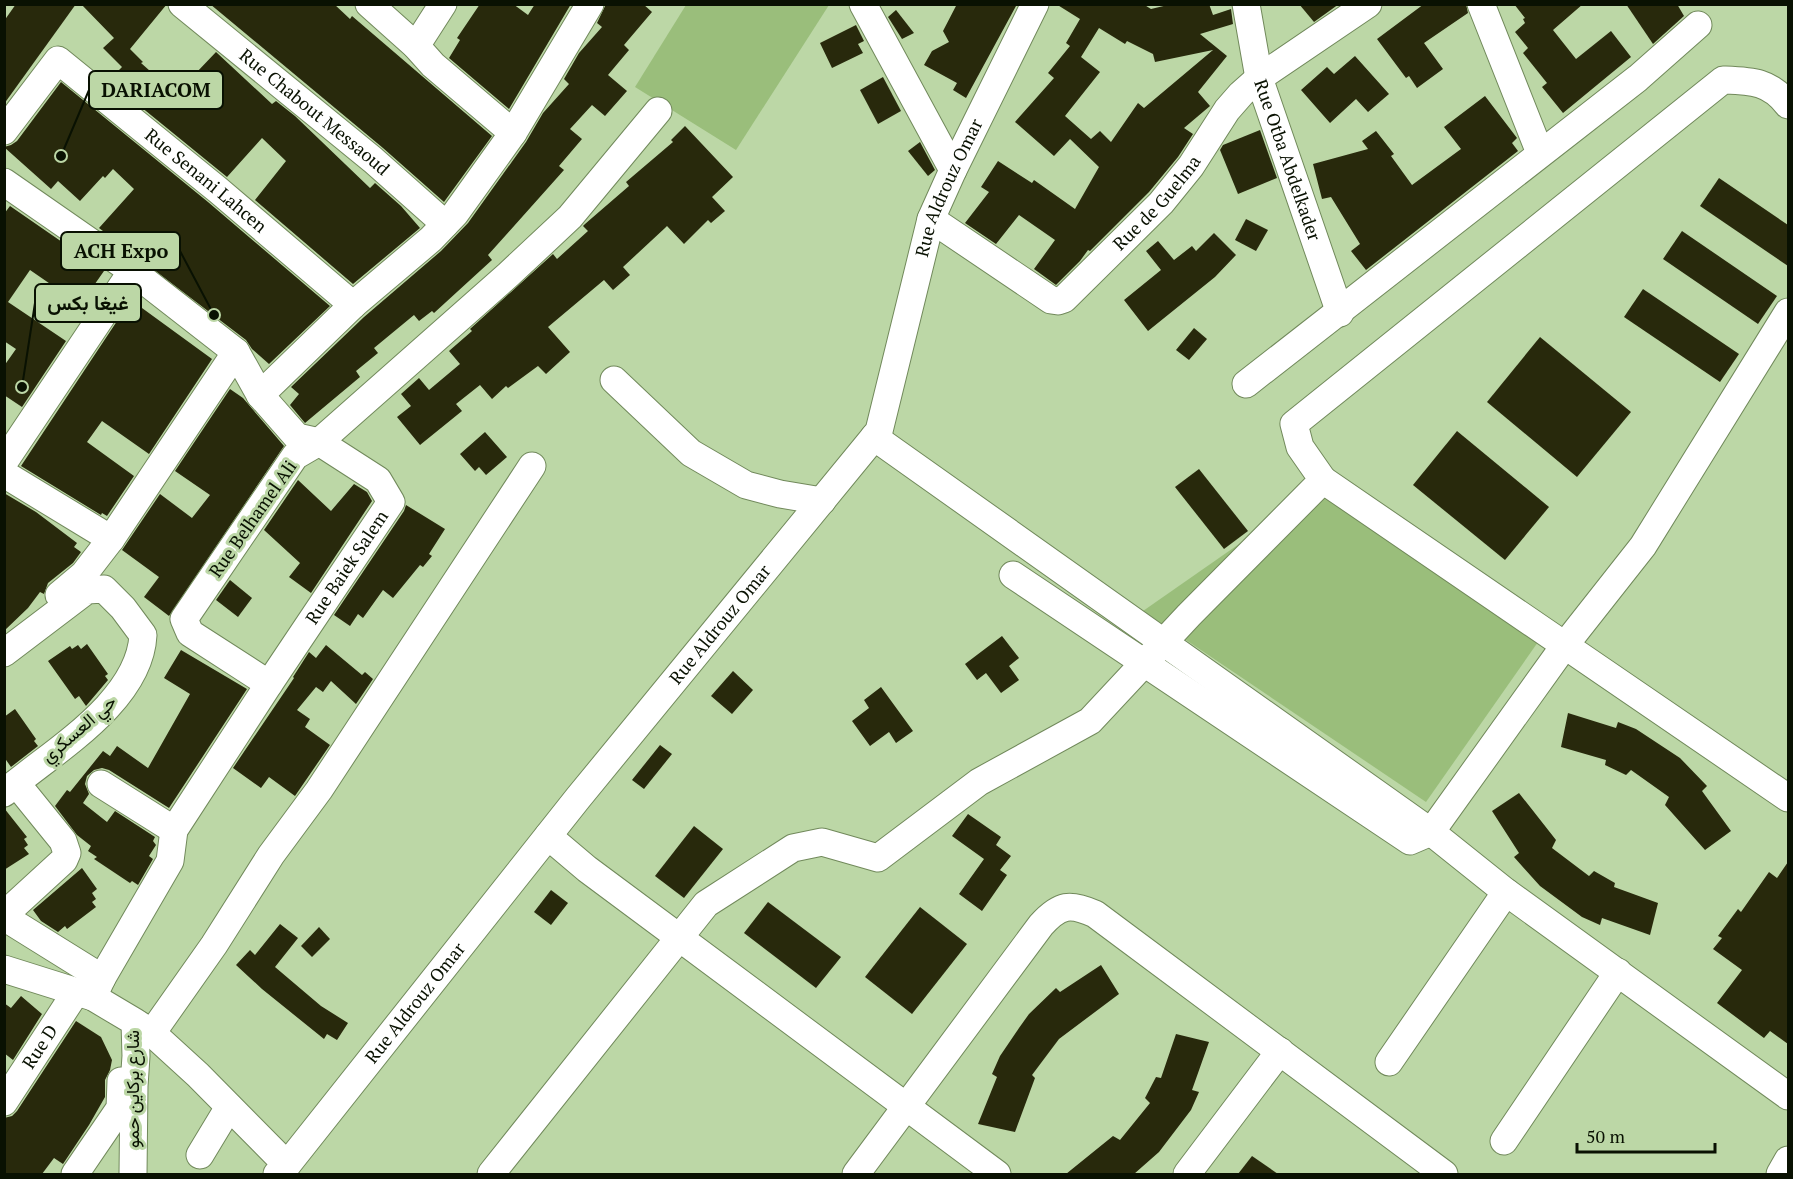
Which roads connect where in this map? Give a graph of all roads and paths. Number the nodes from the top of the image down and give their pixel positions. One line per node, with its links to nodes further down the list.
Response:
1 (369, 4): 11 (street)
2 (443, 4): 11 (street)
3 (590, 4): 16 (street)
4 (863, 4): 18 (street)
5 (1035, 4): 18 (street, Rue Aldrouz Omar)
6 (1246, 4): 12 (street, Rue Otba Abdelkader)
7 (1368, 4): 12 (street, Rue de Guelma)
8 (1481, 4): 17 (street)
9 (183, 5): 21 (street, Rue Chabout Messaoud)
10 (1698, 25): 17 (street)
11 (416, 46): 16 (street)
12 (1260, 78): 20 (street, Rue de Guelma); 25 (street, Rue Otba Abdelkader)
13 (1786, 95): 35 (street)
14 (658, 111): 31 (street)
15 (4, 131): 23 (street, Rue Senani Lahcen)
16 (513, 133): 21 (street)
17 (1540, 153): 25 (street)
18 (953, 170): 20 (street, Rue Aldrouz Omar)
19 (7, 190): 22 (street, Rue Belhamel Ali)
20 (931, 219): 30 (street, Rue Aldrouz Omar)
21 (445, 224): 23 (street)
22 (132, 271): 26 (street, Rue Belhamel Ali); 32 (street)
23 (353, 305): 29 (street)
24 (1788, 312): 41 (street)
25 (1340, 313): 28 (street)
26 (236, 352): 29 (street, Rue Belhamel Ali); 37 (street)
27 (614, 380): 36 (street)
28 (1246, 384)
29 (260, 395): 31 (street, Rue Belhamel Ali)
30 (874, 437): 36 (street, Rue Aldrouz Omar); 40 (street)
31 (319, 442): 43 (street, Rue Baiek Salem); 43 (street, Rue Belhamel Ali)
32 (4, 462)
33 (532, 466): 55 (street)
34 (4, 474): 37 (street)
35 (1323, 480): 40 (street); 41 (street)
36 (822, 501): 49 (street, Rue Aldrouz Omar)
37 (111, 539): 39 (street)
38 (1013, 575): 48 (street)
39 (4, 641)
40 (1162, 644): 48 (street); 52 (street)
41 (1565, 645): 46 (street); 48 (street)
42 (4, 654): 45 (street, حي العسكري)
43 (268, 684): 47 (street, Rue Baiek Salem)
44 (101, 784): 47 (street)
45 (10, 788): 51 (street)
46 (1788, 798)
47 (174, 830): 55 (street, Rue Baiek Salem)
48 (1431, 832): 50 (street)
49 (549, 836): 52 (street); 66 (street, Rue Aldrouz Omar)
50 (1506, 892): 54 (street); 57 (street)
51 (4, 916): 55 (street)
52 (680, 938): 62 (street); 69 (street)
53 (8, 970): 55 (street)
54 (1618, 972): 58 (street); 63 (street)
55 (112, 1005): 59 (street, شارع بركاين حمو); 60 (street, Rue D); 61 (street)
56 (1280, 1052): 62 (street); 72 (street); 73 (street)
57 (1389, 1062)
58 (1788, 1096)
59 (127, 1097): 67 (street); 68 (street, شارع بركاين حمو)
60 (4, 1102)
61 (229, 1107): 64 (street); 66 (street)
62 (906, 1107): 70 (street); 71 (street)
63 (1504, 1141)
64 (200, 1155)
65 (1788, 1160): 74 (street)
66 (282, 1170)
67 (75, 1174)
68 (133, 1174)
69 (491, 1174)
70 (856, 1174)
71 (997, 1174)
72 (1187, 1174)
73 (1444, 1174)
74 (1780, 1174)

